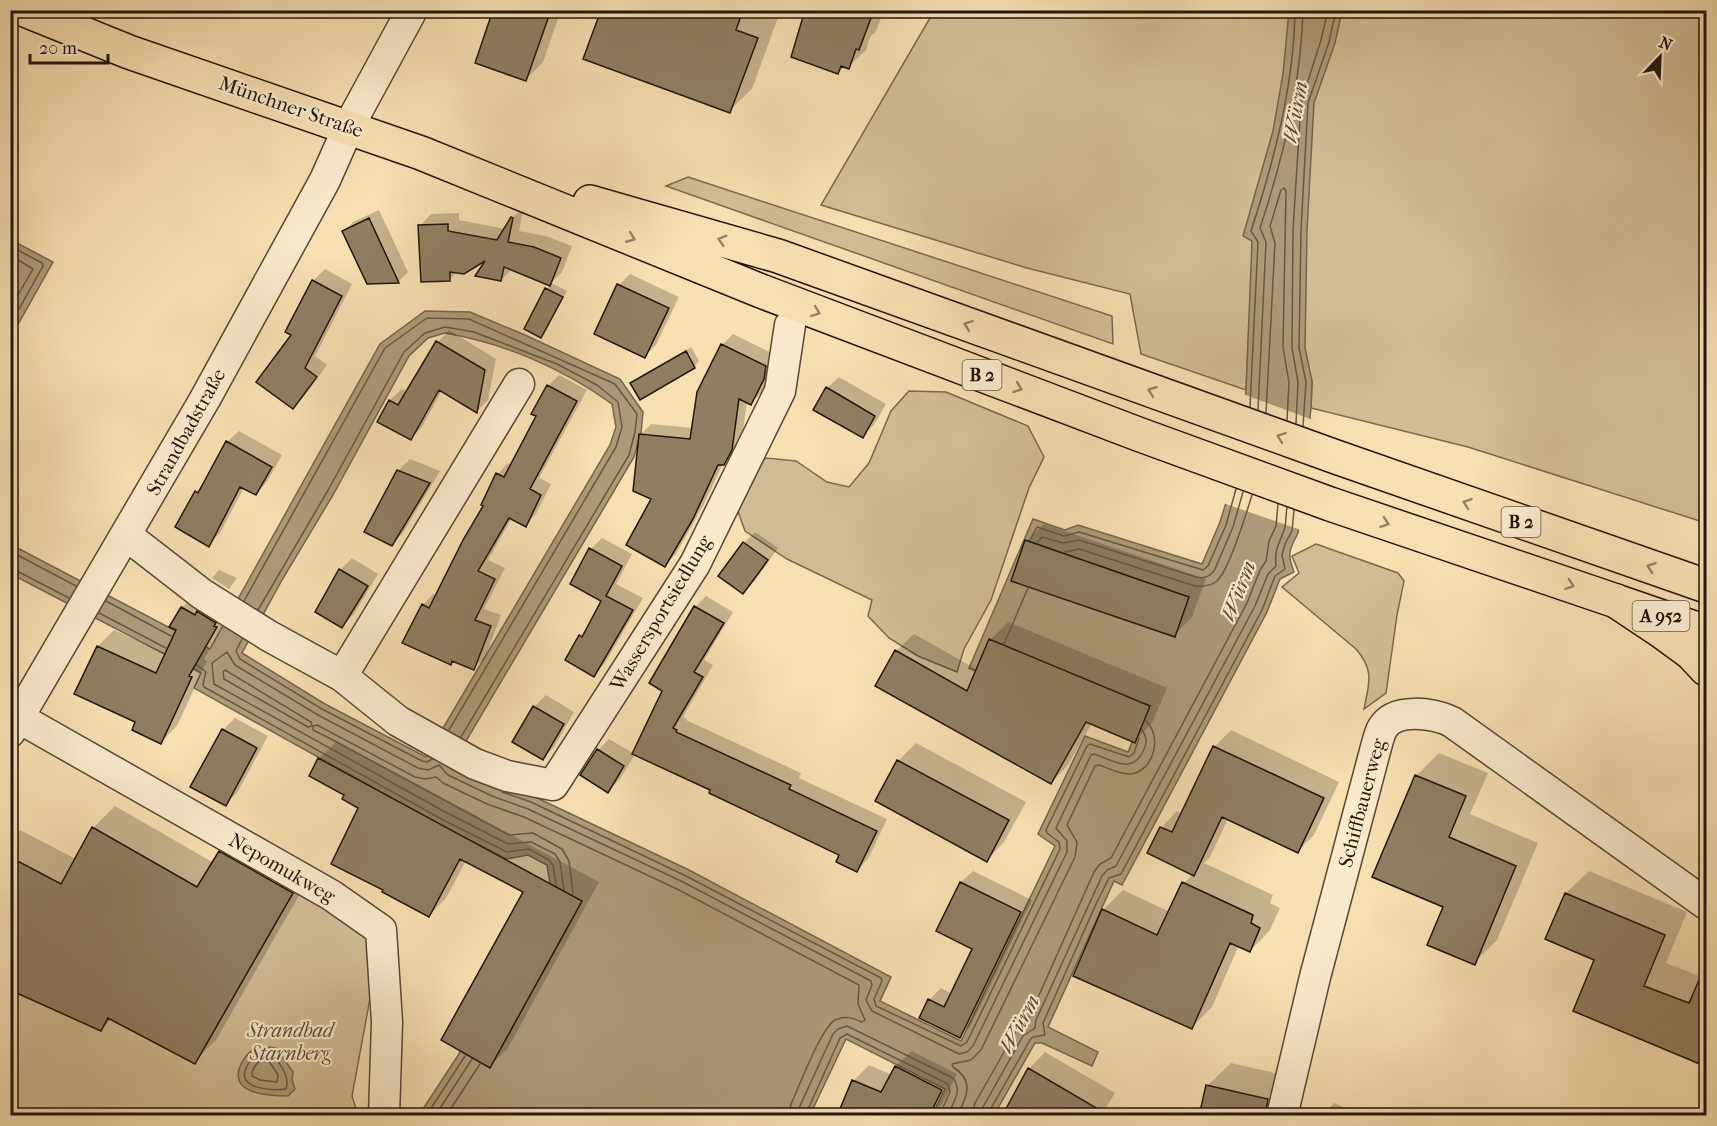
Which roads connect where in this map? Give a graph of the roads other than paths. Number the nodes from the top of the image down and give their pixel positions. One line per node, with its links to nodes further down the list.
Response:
1 (25, 10): 3 (main road, Münchner Straße / B 2)
2 (412, 10): 3 (street, Strandbadstraße)
3 (349, 126): 4 (main road, Münchner Straße / B 2); 7 (street, Strandbadstraße)
4 (421, 153): 8 (main road, Münchner Straße / B 2, one-way to 4); 9 (main road, Münchner Straße / B 2, one-way to 9)
5 (790, 325): 12 (street, Wassersportsiedlung)
6 (519, 384): 12 (street)
7 (126, 535): 12 (street); 13 (street, Strandbadstraße)
8 (1707, 586)
9 (1616, 601): 10 (main road, A 952); 11 (main road)
10 (1707, 632)
11 (1707, 669)
12 (342, 676)
13 (15, 725): 15 (street, Nepomukweg)
14 (1707, 904): 16 (street, Schiffbauerweg)
15 (384, 1116)
16 (1282, 1116)

